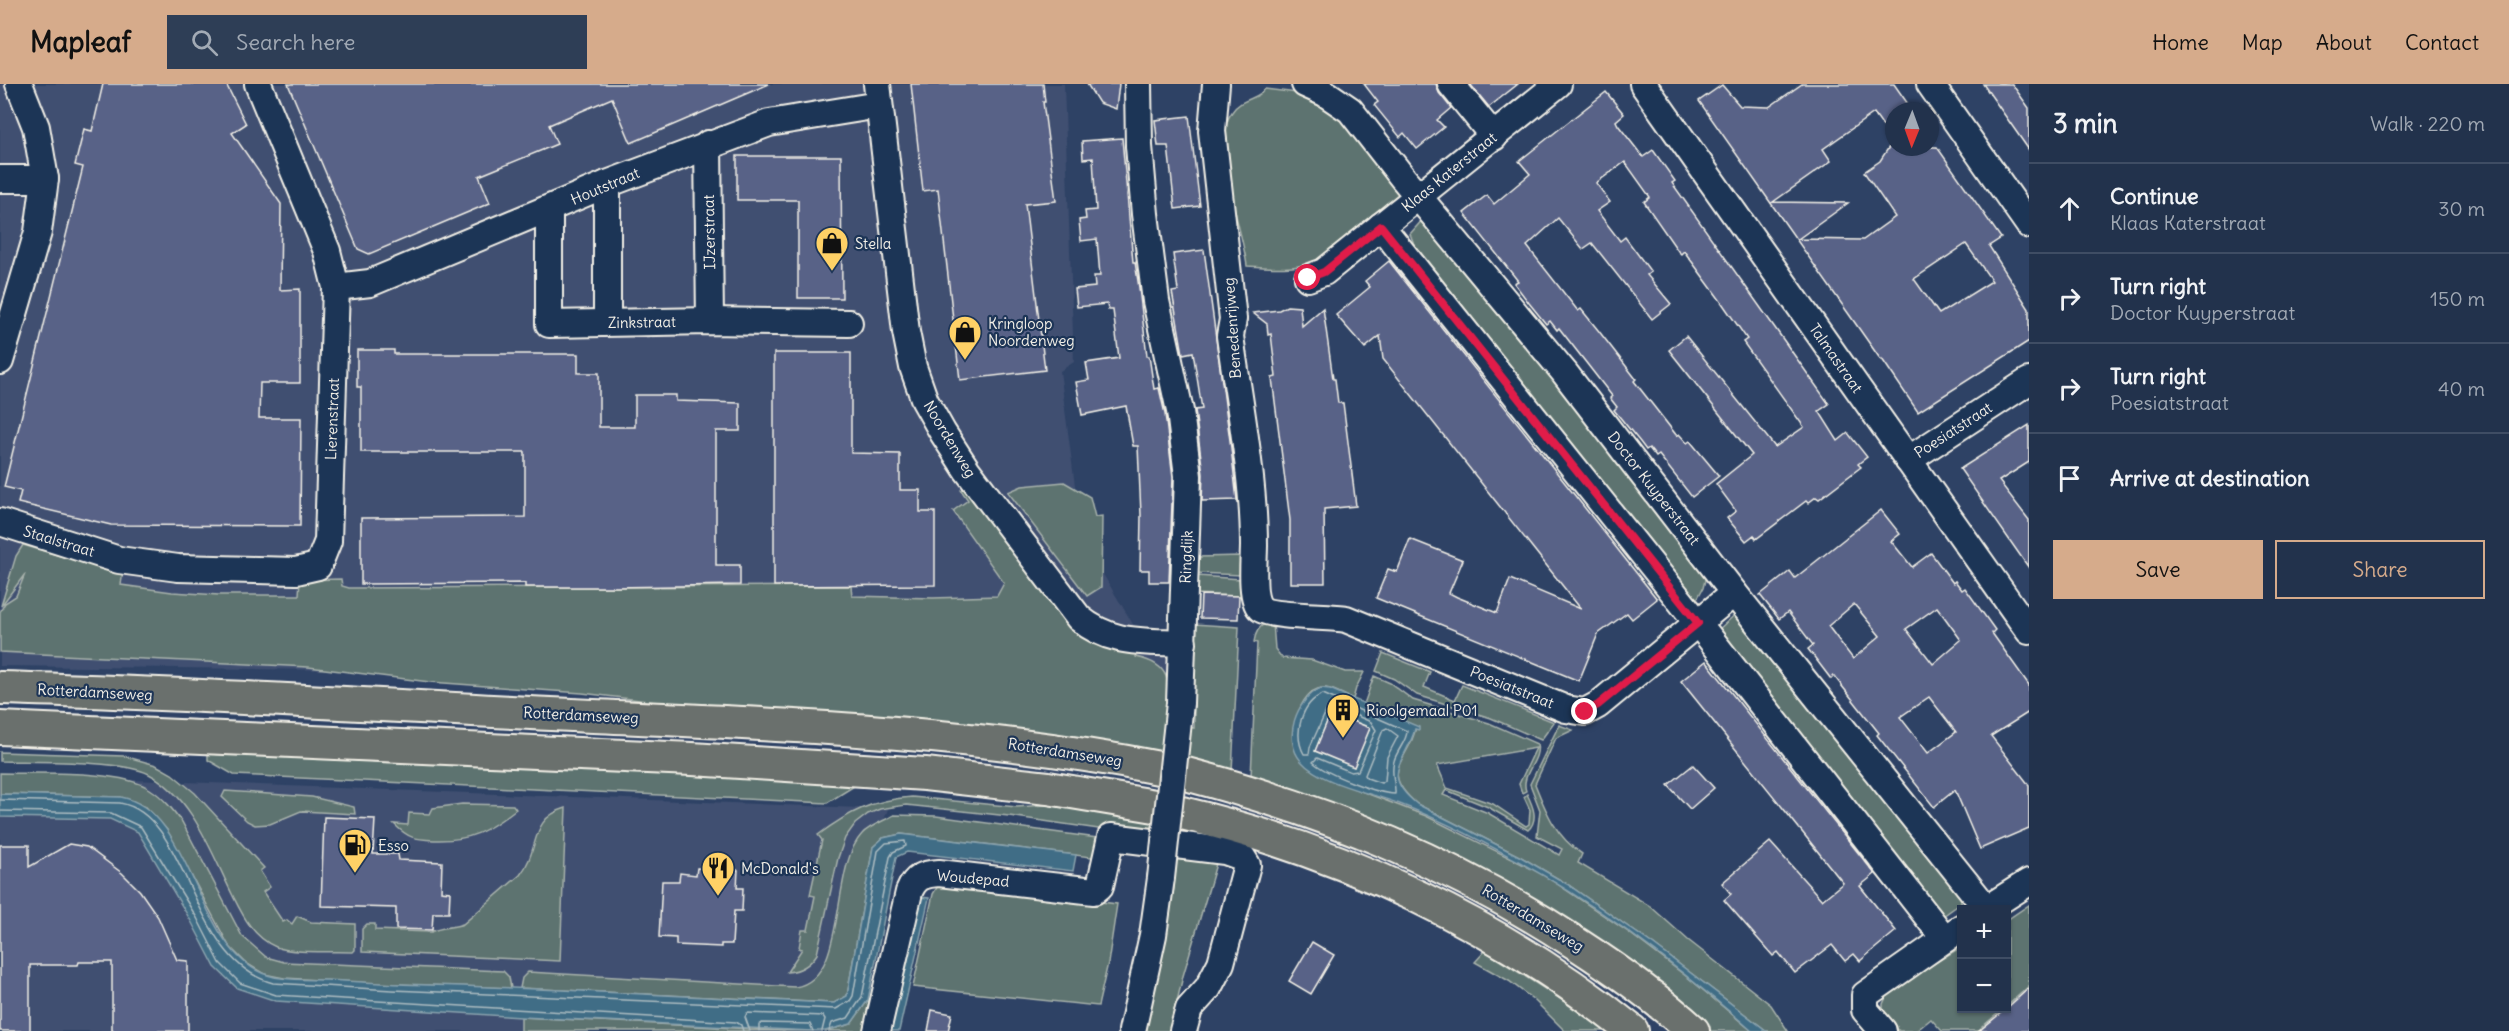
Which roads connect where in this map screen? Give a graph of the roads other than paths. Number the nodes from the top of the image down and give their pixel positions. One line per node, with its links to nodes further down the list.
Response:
1 (19, 84): 14 (street)
2 (258, 84): 21 (street, Lierenstraat)
3 (1138, 84): 34 (street, Ringdijk)
4 (1216, 84): 31 (street, Benedenrijweg)
5 (1305, 84): 16 (street, Doctor Kuyperstraat)
6 (1451, 84): 11 (street)
7 (1558, 84): 11 (street, Klaas Katerstraat)
8 (1643, 84): 27 (street, Talmastraat)
9 (1930, 84): 18 (street)
10 (878, 94): 12 (street, Houtstraat); 34 (street, Noordenweg)
11 (1494, 136): 16 (street, Klaas Katerstraat)
12 (708, 144): 15 (street, Houtstraat); 22 (street, IJzerstraat)
13 (0, 179): 14 (street)
14 (45, 179): 25 (street)
15 (608, 184): 17 (street, Houtstraat); 23 (street)
16 (1419, 196): 19 (street, Klaas Katerstraat); 30 (street, Doctor Kuyperstraat)
17 (549, 210): 21 (street, Houtstraat); 23 (street, Zinkstraat)
18 (2029, 225)
19 (1381, 226): 20 (street, Klaas Katerstraat); 32 (street)
20 (1308, 278)
21 (336, 287): 29 (street, Lierenstraat)
22 (710, 321): 23 (street, Zinkstraat); 24 (street, Zinkstraat)
23 (607, 322)
24 (849, 323)
25 (0, 361)
26 (2029, 381): 27 (street, Poesiatstraat)
27 (1908, 460): 33 (street, Talmastraat)
28 (0, 522): 29 (street, Staalstraat)
29 (119, 560)
30 (1734, 593): 32 (street, Poesiatstraat); 38 (street, Doctor Kuyperstraat)
31 (1259, 606): 32 (street, Poesiatstraat)
32 (1698, 623): 40 (street)
33 (2029, 631)
34 (1183, 643): 43 (street, Ringdijk, bridge)
35 (0, 688): 45 (main road, Rotterdamseweg)
36 (0, 728): 44 (main road)
37 (2029, 882): 39 (street)
38 (1983, 905)
39 (1992, 905)
40 (1953, 933): 46 (street)
41 (1186, 1020): 42 (street, Woudepad)
42 (877, 1031)
43 (1132, 1031)
44 (1632, 1031)
45 (1693, 1031)
46 (1883, 1031)

